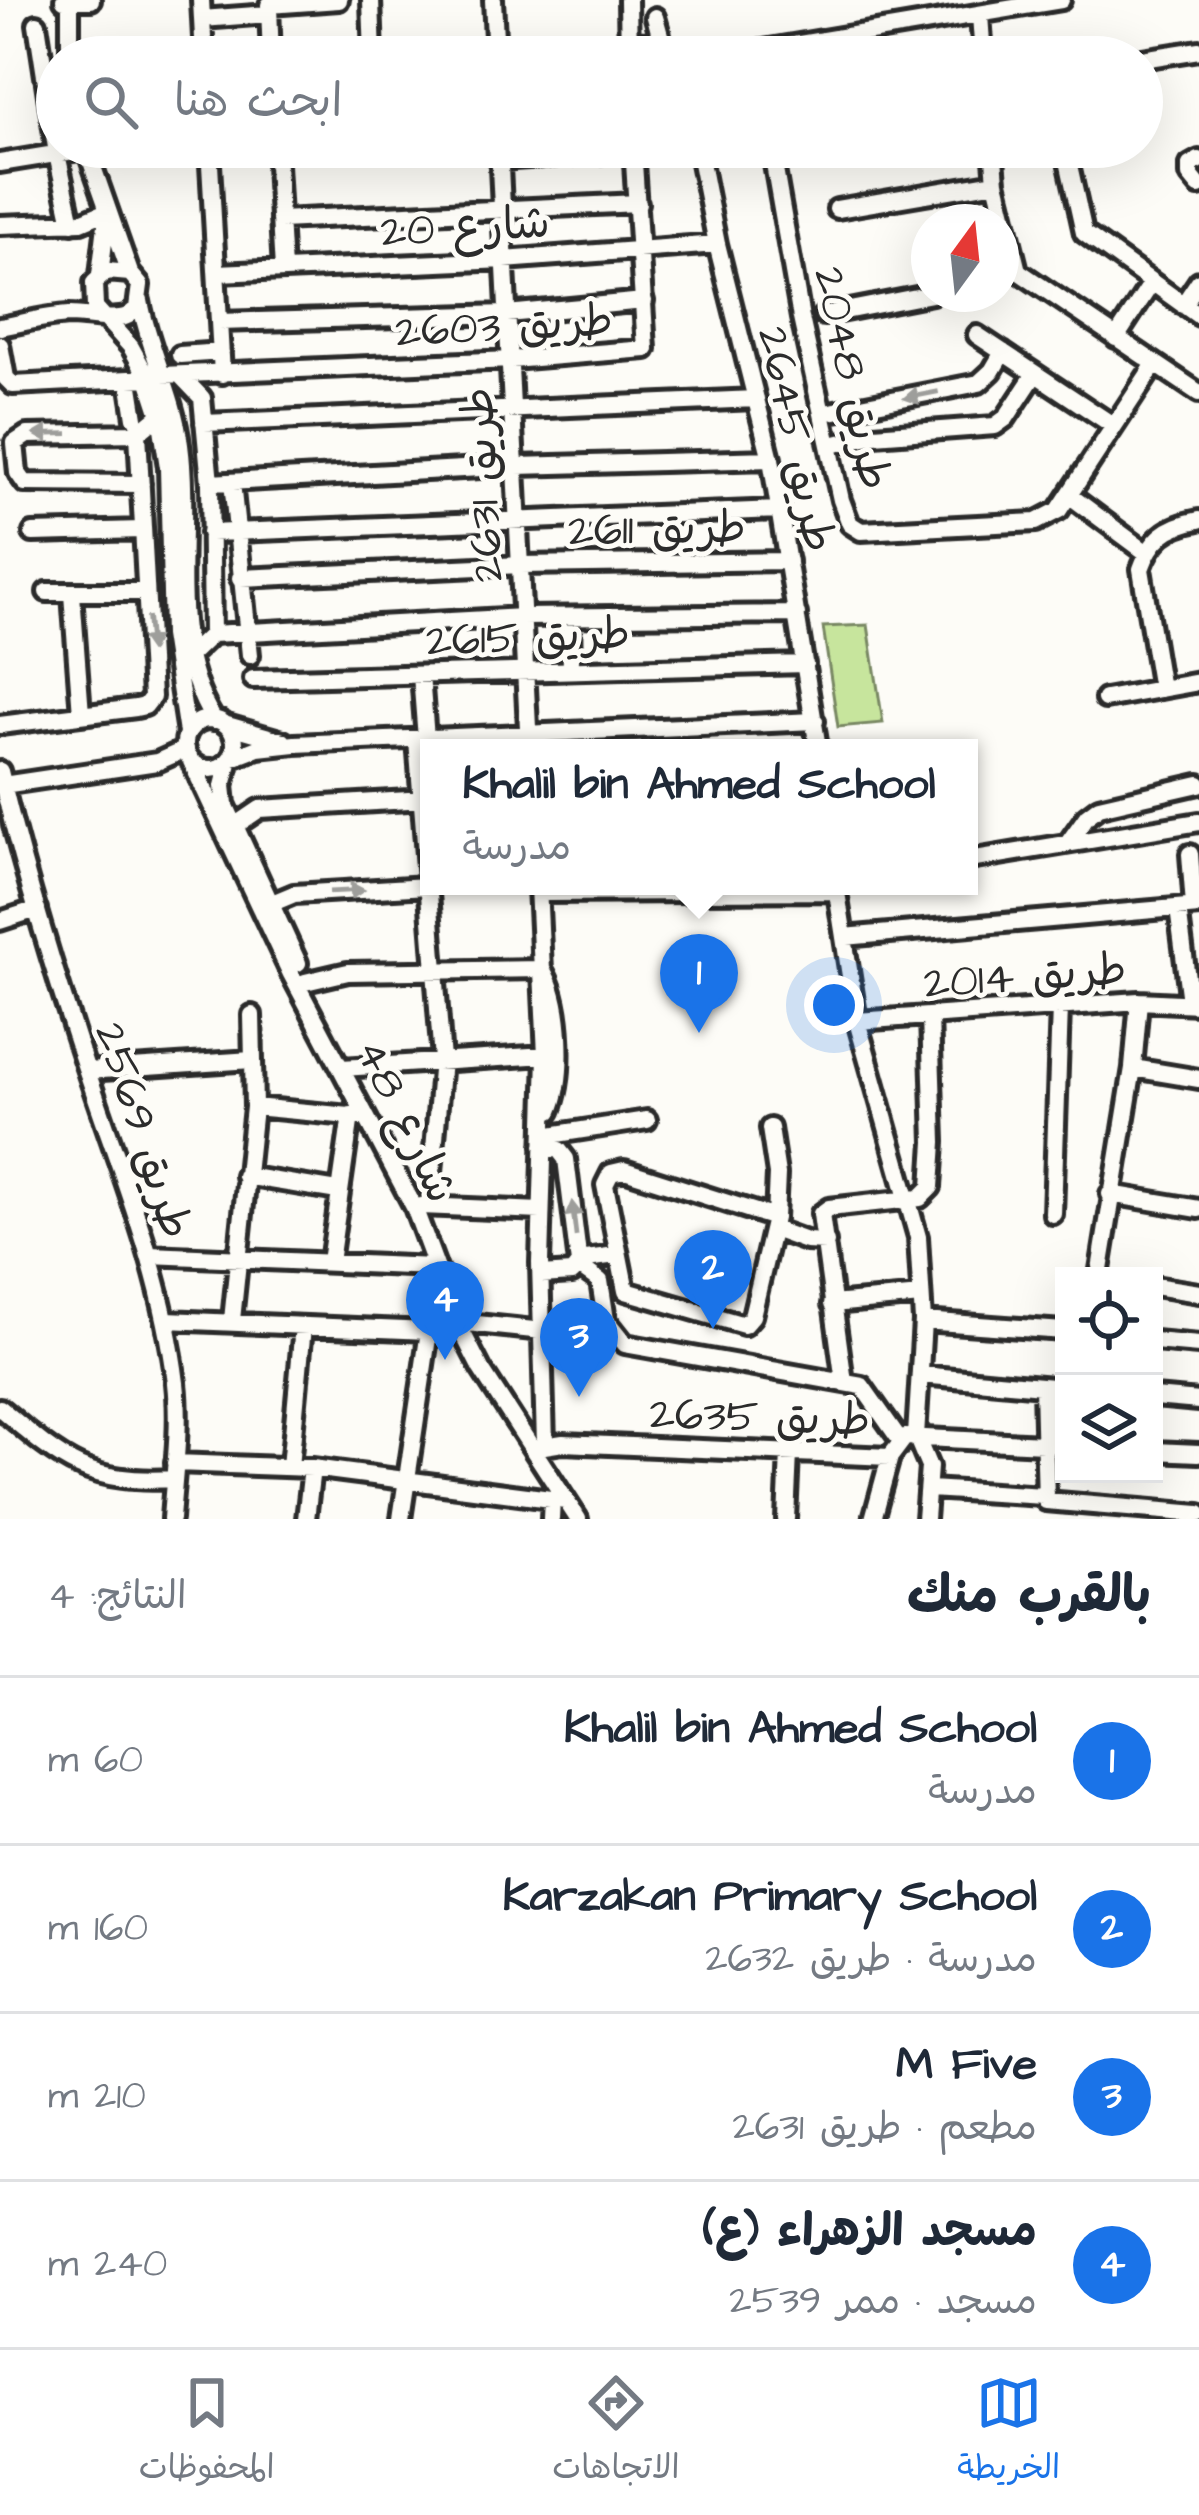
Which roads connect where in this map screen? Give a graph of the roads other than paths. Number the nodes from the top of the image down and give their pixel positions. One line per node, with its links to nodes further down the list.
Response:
1 (68, 0): 2 (street); 14 (street)
2 (91, 0)
3 (339, 0): 8 (street)
4 (370, 0): 16 (street)
5 (493, 0): 17 (street)
6 (628, 0): 18 (street)
7 (1061, 0): 10 (street)
8 (269, 6): 9 (street); 15 (street)
9 (202, 9)
10 (980, 15): 20 (street); 21 (street)
11 (655, 17): 19 (street)
12 (37, 24): 13 (street)
13 (39, 36)
14 (69, 36)
15 (271, 36)
16 (372, 36)
17 (495, 36)
18 (629, 36)
19 (659, 36)
20 (851, 36)
21 (982, 36)
22 (1199, 50): 23 (street)
23 (1163, 56)
24 (36, 157): 26 (street)
25 (1199, 160): 38 (street)
26 (0, 163)
27 (60, 168): 45 (street)
28 (92, 168): 43 (street)
29 (210, 168): 52 (street)
30 (277, 168): 44 (street)
31 (500, 168): 42 (street, طريق 2631)
32 (635, 168): 39 (street, طريق 2603)
33 (702, 168): 47 (street, طريق 2645)
34 (775, 168): 82 (street, طريق 2048)
35 (995, 168): 37 (street)
36 (1070, 168): 56 (street)
37 (997, 182): 40 (street); 41 (street)
38 (1199, 186)
39 (638, 203): 42 (street); 48 (street, طريق 2603)
40 (1000, 204)
41 (837, 209)
42 (502, 210): 44 (street); 49 (street, طريق 2631)
43 (106, 212): 45 (street); 51 (street); 54 (street)
44 (280, 220): 50 (street)
45 (72, 223): 46 (street)
46 (0, 226)
47 (717, 244): 48 (street, شارع 20); 80 (street, طريق 2645)
48 (641, 249): 49 (street, شارع 20); 59 (street, طريق 2603)
49 (504, 260): 50 (street, شارع 20); 61 (street, طريق 2631)
50 (283, 270): 52 (street, شارع 20)
51 (130, 273): 54 (street); 58 (street)
52 (217, 273): 65 (street)
53 (1019, 278): 68 (street)
54 (97, 279): 63 (street); 64 (street)
55 (1199, 281): 60 (street)
56 (1151, 284): 60 (street); 68 (street)
57 (911, 298): 62 (street)
58 (140, 301): 64 (street); 77 (street, شارع 48)
59 (644, 302): 61 (street); 73 (street, طريق 2603)
60 (1191, 311)
61 (507, 314): 65 (street); 73 (street, طريق 2631)
62 (824, 315)
63 (58, 316): 64 (street); 66 (street)
64 (108, 317): 77 (street, شارع 48)
65 (219, 322): 70 (street)
66 (0, 327)
67 (977, 335): 71 (street)
68 (1116, 338): 74 (street)
69 (0, 346): 77 (street, طريق 2603)
70 (221, 352): 72 (street); 75 (street)
71 (1003, 352): 76 (street); 82 (street, one-way to 82)
72 (180, 355)
73 (511, 360): 75 (street, طريق 2603); 81 (street, طريق 2631)
74 (1155, 364): 78 (street); 86 (street, طريق 2048)
75 (222, 374): 77 (street, طريق 2603); 79 (street)
76 (1035, 374): 86 (street); 87 (street)
77 (155, 377): 79 (street); 83 (street, شارع 48); 85 (street); 114 (street, شارع 48)
78 (1199, 393)
79 (202, 398): 84 (street)
80 (756, 399): 81 (street); 88 (street, طريق 2645)
81 (514, 410): 84 (street); 89 (street, طريق 2631)
82 (825, 413): 87 (street, طريق 2048)
83 (160, 415): 85 (street); 121 (street, شارع 48)
84 (204, 423): 91 (street)
85 (136, 425): 92 (street); 92 (street, one-way to 92)
86 (1114, 426): 93 (street, طريق 2048)
87 (831, 445): 93 (street, طريق 2048)
88 (771, 459): 89 (street); 94 (street, طريق 2645)
89 (517, 466): 90 (street); 95 (street, طريق 2631)
90 (232, 482): 91 (street); 98 (street)
91 (210, 483): 100 (street)
92 (141, 484): 97 (street)
93 (1069, 495): 101 (street)
94 (779, 510): 95 (street); 102 (street, طريق 2645)
95 (518, 518): 98 (street); 103 (street, طريق 2631)
96 (1199, 520): 101 (street)
97 (142, 530): 99 (street); 106 (street)
98 (236, 532): 100 (street); 104 (street)
99 (33, 533)
100 (210, 533): 112 (street)
101 (1147, 553): 123 (street)
102 (788, 561): 103 (street, طريق 2611); 108 (street, طريق 2645)
103 (521, 566): 104 (street, طريق 2611); 109 (street, طريق 2631)
104 (240, 578): 111 (street)
105 (47, 592): 107 (street)
106 (145, 592): 107 (street); 119 (street, one-way to 119)
107 (72, 594): 125 (street)
108 (796, 614): 110 (street); 115 (street, طريق 2645)
109 (524, 617): 110 (street); 111 (street); 117 (street, طريق 2631)
110 (570, 617): 116 (street)
111 (245, 633): 112 (street); 113 (street)
112 (212, 634): 114 (street)
113 (250, 655)
114 (188, 657): 126 (street, شارع 48)
115 (805, 664): 116 (street, طريق 2615); 127 (street, طريق 2645)
116 (571, 669): 117 (street, طريق 2615)
117 (526, 670): 118 (street, طريق 2615); 131 (street, طريق 2631)
118 (421, 675): 120 (street, طريق 2615); 130 (street)
119 (152, 676): 121 (street); 125 (street)
120 (253, 680)
121 (177, 682): 135 (street, شارع 48)
122 (1199, 682): 123 (street)
123 (1161, 688): 124 (street)
124 (1105, 698)
125 (81, 714): 128 (street)
126 (219, 722): 134 (street); 135 (street); 136 (street)
127 (815, 722): 132 (street); 133 (street, طريق 2645)
128 (0, 725)
129 (420, 739): 134 (street)
130 (421, 739)
131 (529, 739)
132 (641, 739)
133 (817, 739)
134 (295, 744): 136 (street)
135 (188, 748): 136 (street); 137 (street); 159 (street, شارع 48)
136 (230, 759): 141 (street, شارع 48)
137 (2, 778): 151 (street, طريق 2569)
138 (1199, 784): 142 (street)
139 (420, 799): 141 (street)
140 (1199, 822): 142 (street)
141 (235, 826): 149 (street, شارع 48)
142 (1068, 843): 144 (street)
143 (1190, 854): 150 (street)
144 (978, 858)
145 (420, 878): 149 (street, one-way to 145)
146 (430, 895): 155 (street)
147 (538, 895): 154 (street)
148 (838, 895): 153 (street)
149 (270, 904): 156 (street, شارع 48)
150 (1190, 907): 153 (street); 158 (street)
151 (38, 909): 152 (street); 169 (street, طريق 2569)
152 (0, 921)
153 (844, 937): 163 (street)
154 (542, 970): 155 (street); 164 (street); 175 (street)
155 (436, 971): 156 (street); 166 (street)
156 (305, 982): 159 (street, شارع 48)
157 (1139, 1001): 158 (street, طريق 2014); 160 (street, طريق 2014); 168 (street)
158 (1194, 1003)
159 (310, 1004): 167 (street, شارع 48)
160 (1060, 1006): 162 (street, طريق 2014); 183 (street)
161 (252, 1016): 165 (street)
162 (930, 1016): 163 (street, طريق 2014); 179 (street)
163 (856, 1021): 179 (street)
164 (545, 1055): 166 (street); 175 (street)
165 (252, 1060): 169 (street); 171 (street)
166 (442, 1060): 167 (street); 180 (street)
167 (342, 1068): 172 (street, شارع 48)
168 (1133, 1068): 170 (street); 178 (street)
169 (87, 1071): 186 (street, طريق 2569)
170 (1199, 1079)
171 (254, 1107): 172 (street); 176 (street)
172 (359, 1117): 177 (street); 180 (street, شارع 48)
173 (647, 1120): 175 (street)
174 (770, 1128): 184 (street)
175 (544, 1135): 182 (street); 190 (street, one-way to 175)
176 (245, 1176): 177 (street); 188 (street)
177 (338, 1191): 189 (street)
178 (1110, 1194): 181 (street); 192 (street)
179 (908, 1201): 185 (street); 196 (street)
180 (422, 1206): 182 (street); 191 (street, شارع 48)
181 (1199, 1209)
182 (542, 1210): 193 (street)
183 (1053, 1214)
184 (774, 1223): 185 (street); 187 (street); 187 (street)
185 (826, 1242): 197 (street)
186 (148, 1255): 188 (street); 198 (street, طريق 2569)
187 (616, 1255): 190 (street)
188 (237, 1258): 189 (street); 199 (street)
189 (330, 1262): 191 (street)
190 (579, 1263): 193 (street); 209 (street)
191 (433, 1267): 201 (street, شارع 48)
192 (1100, 1267)
193 (541, 1275): 205 (street)
194 (1163, 1287): 195 (street)
195 (1199, 1293)
196 (921, 1296): 197 (street); 200 (street)
197 (832, 1304): 209 (street)
198 (166, 1320): 199 (street); 225 (street, طريق 2569)
199 (232, 1320): 202 (street)
200 (923, 1321): 203 (street); 208 (street)
201 (458, 1322): 204 (street); 205 (street); 218 (street, شارع 48)
202 (303, 1325): 204 (street); 223 (street)
203 (1055, 1330)
204 (428, 1331): 226 (street)
205 (543, 1331): 218 (street)
206 (1163, 1341): 207 (street)
207 (1199, 1345)
208 (921, 1375): 210 (street); 215 (street)
209 (844, 1382): 215 (street)
210 (1043, 1387): 211 (street); 216 (street)
211 (1055, 1388)
212 (1163, 1398): 213 (street)
213 (1199, 1401)
214 (0, 1408): 225 (street)
215 (908, 1438): 216 (street, طريق 2635); 222 (street, طريق 2635); 227 (street)
216 (1044, 1444): 217 (street, طريق 2635); 228 (street)
217 (1055, 1445)
218 (541, 1446): 220 (street, طريق 2635); 229 (street, شارع 48)
219 (1163, 1451): 221 (street)
220 (789, 1453): 222 (street, طريق 2635); 236 (street)
221 (1199, 1454)
222 (890, 1457): 237 (street)
223 (290, 1467): 224 (street); 225 (street)
224 (312, 1468): 226 (street); 232 (street)
225 (174, 1471): 231 (street, طريق 2569)
226 (404, 1481): 229 (street); 233 (street)
227 (929, 1489): 228 (street); 238 (street)
228 (1045, 1498): 230 (street)
229 (559, 1500): 234 (street); 235 (street, شارع 48)
230 (1199, 1514)
231 (170, 1519)
232 (306, 1519)
233 (401, 1519)
234 (551, 1519)
235 (578, 1519)
236 (786, 1519)
237 (873, 1519)
238 (925, 1519)

